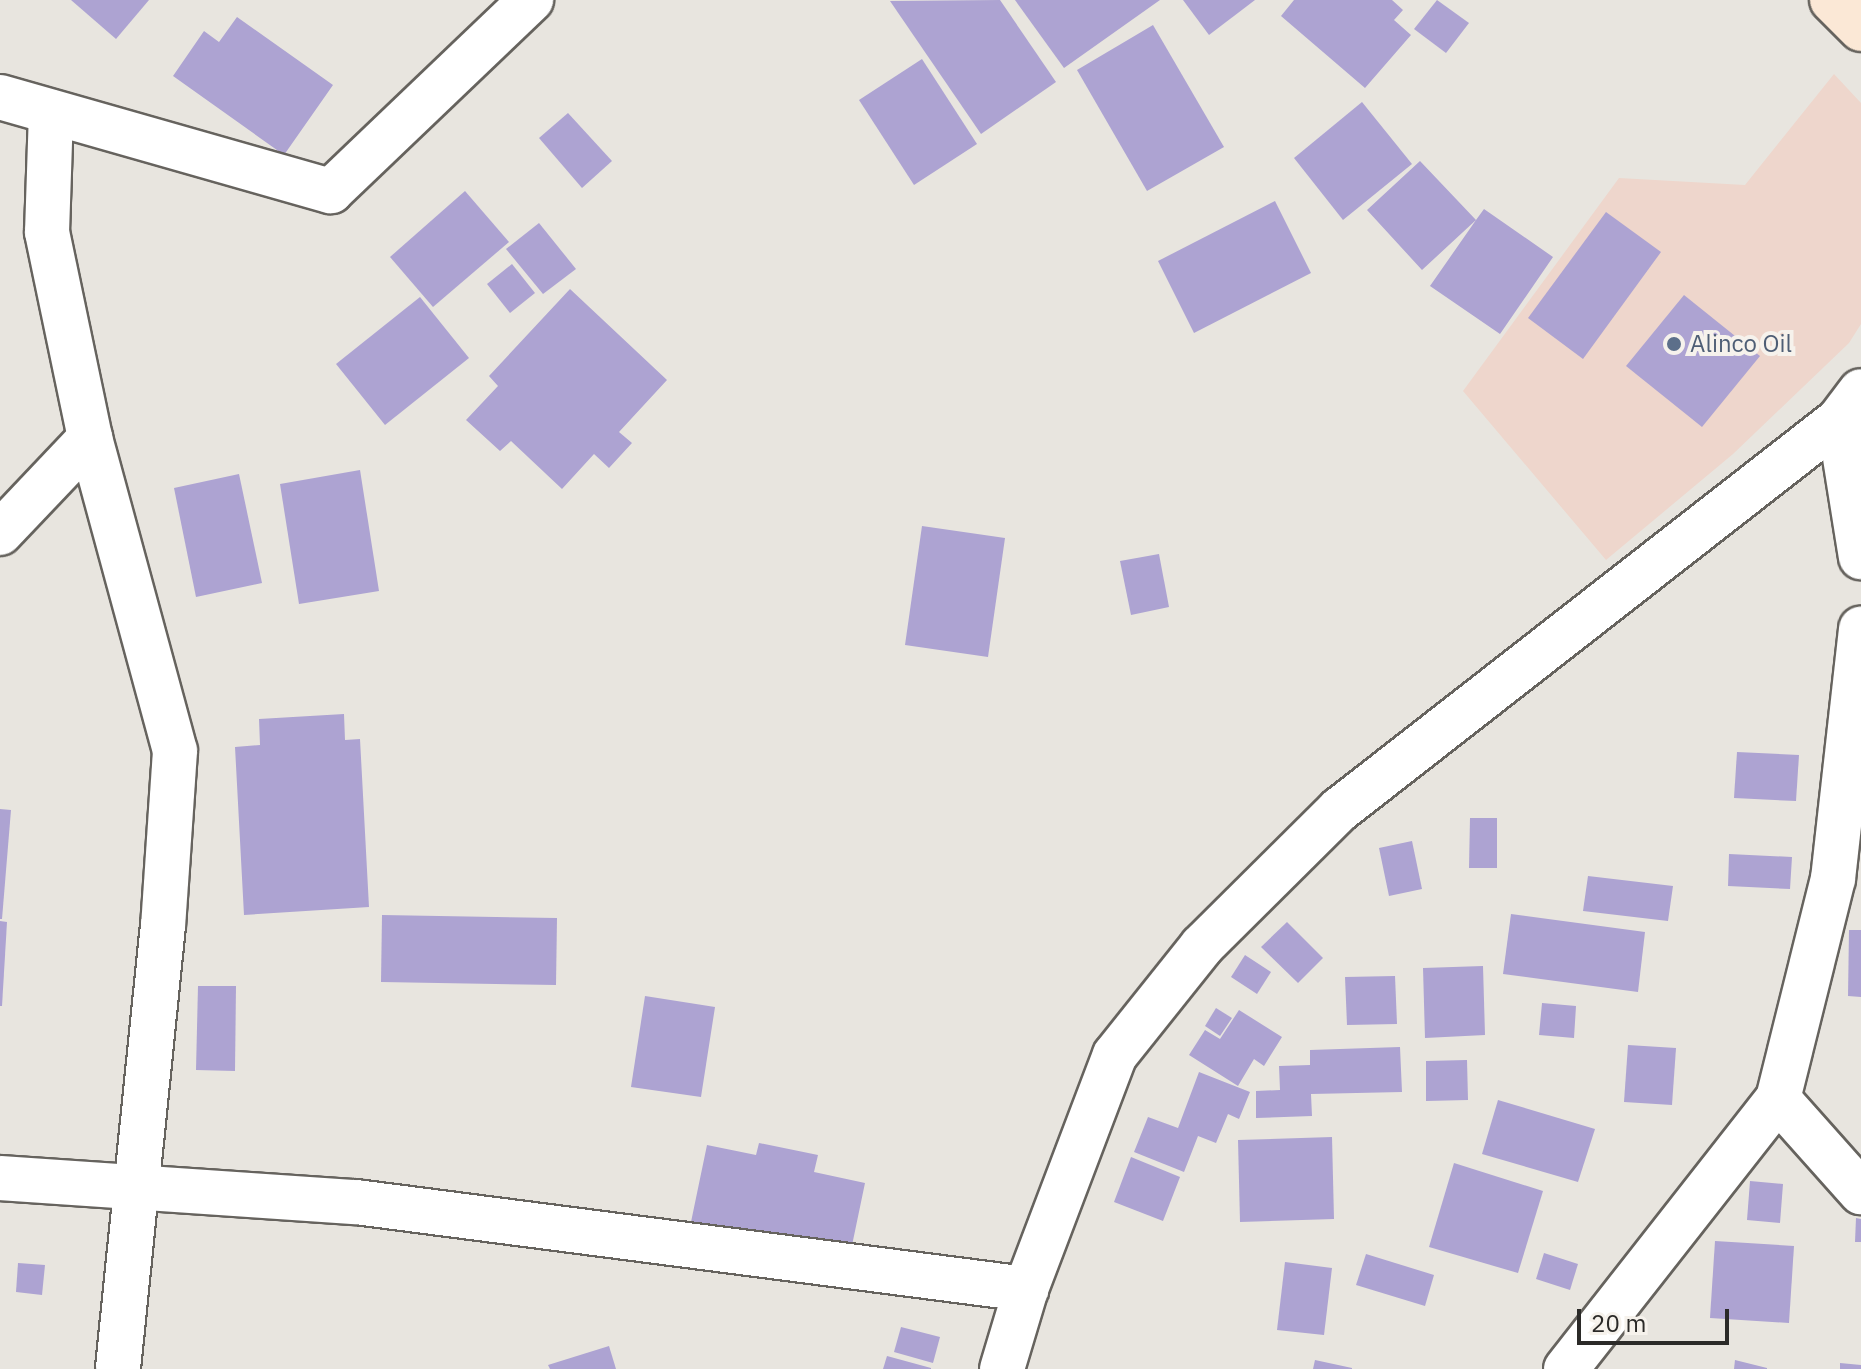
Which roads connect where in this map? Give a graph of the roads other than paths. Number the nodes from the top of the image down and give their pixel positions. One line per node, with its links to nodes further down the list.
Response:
1 (531, 0): 5 (street)
2 (1832, 0): 3 (street)
3 (1861, 29)
4 (0, 97): 5 (street)
5 (51, 112): 7 (street)
6 (1850, 405): 9 (street); 15 (street)
7 (90, 438): 8 (street); 13 (street)
8 (0, 533)
9 (1861, 557)
10 (1861, 629): 11 (street)
11 (1778, 1099): 14 (street); 18 (street)
12 (0, 1178): 13 (street)
13 (134, 1188): 15 (street); 16 (street)
14 (1861, 1192)
15 (1026, 1289): 17 (street)
16 (118, 1369)
17 (1002, 1369)
18 (1566, 1369)

